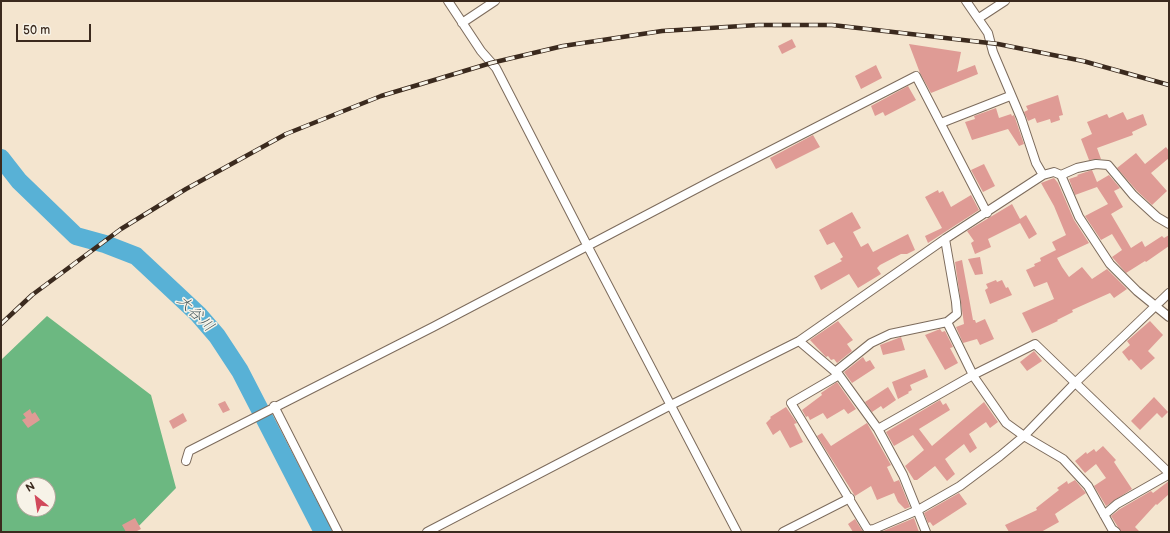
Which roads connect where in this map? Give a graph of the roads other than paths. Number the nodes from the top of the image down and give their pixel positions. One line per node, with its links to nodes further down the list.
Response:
1 (448, 1): 6 (street)
2 (495, 1): 6 (street)
3 (966, 1): 5 (street)
4 (1004, 1): 5 (street)
5 (979, 18): 7 (street)
6 (462, 23): 14 (street)
7 (1010, 96): 8 (street); 9 (street)
8 (941, 124): 11 (street); 14 (street)
9 (1043, 175): 10 (street); 11 (street)
10 (1061, 176): 12 (street); 16 (street)
11 (987, 212): 13 (street)
12 (1169, 224)
13 (945, 239): 18 (street); 19 (street)
14 (586, 245): 23 (street); 24 (street)
15 (1169, 293): 16 (street)
16 (1155, 306): 17 (street); 22 (street)
17 (1169, 317)
18 (947, 322): 20 (street); 21 (street)
19 (799, 342): 20 (street); 23 (street)
20 (837, 374): 25 (street); 28 (street)
21 (973, 375): 22 (street); 25 (street); 26 (street)
22 (1076, 382): 26 (street); 30 (street)
23 (671, 405): 32 (street); 33 (street)
24 (272, 408): 27 (street); 31 (street)
25 (878, 429): 29 (street)
26 (1024, 436): 29 (street); 30 (street)
27 (186, 461)
28 (850, 498): 29 (street); 34 (street)
29 (918, 510): 35 (street)
30 (1104, 515): 36 (street)
31 (338, 532)
32 (427, 532)
33 (737, 532)
34 (783, 532)
35 (926, 532)
36 (1116, 532)

